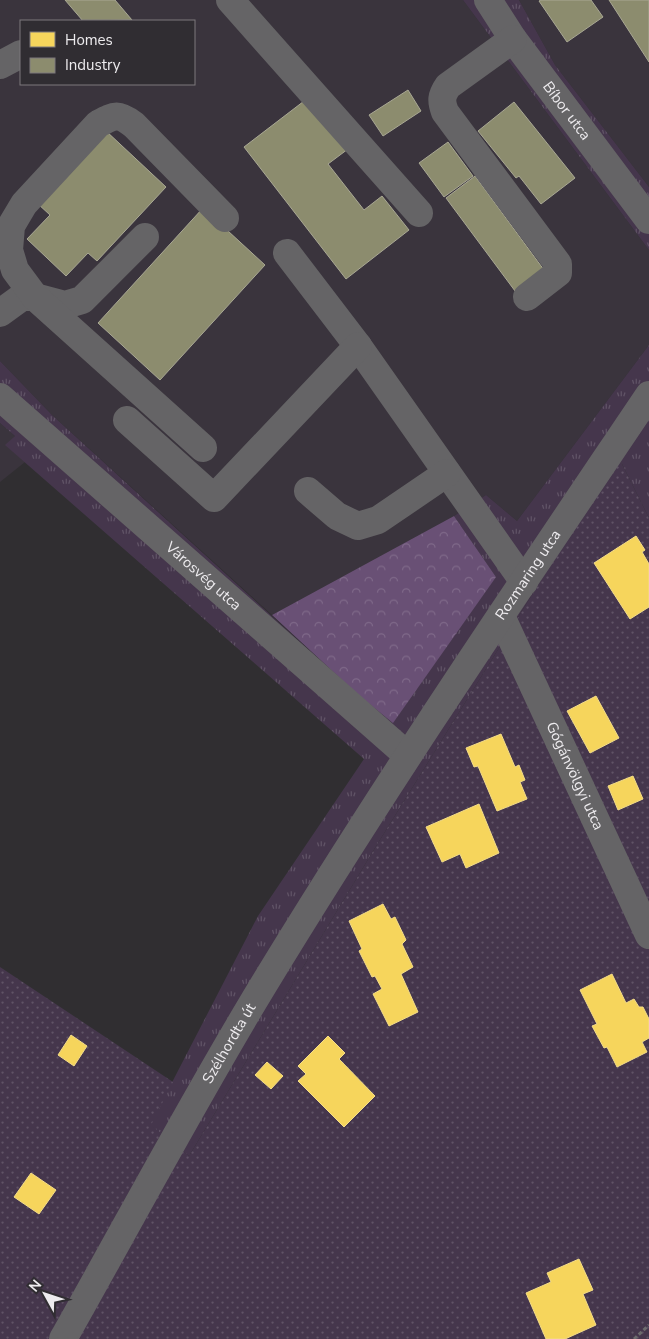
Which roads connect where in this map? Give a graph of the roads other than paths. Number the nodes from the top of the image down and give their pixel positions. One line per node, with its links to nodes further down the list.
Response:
1 (230, 0): 6 (street)
2 (488, 0): 3 (street, Bíbor utca)
3 (513, 38): 8 (street, Bíbor utca); 12 (street)
4 (20, 55): 5 (street)
5 (0, 65)
6 (419, 213)
7 (225, 218): 11 (street)
8 (649, 220)
9 (145, 237): 11 (street)
10 (288, 253): 14 (street)
11 (36, 297): 13 (street); 18 (street)
12 (527, 297)
13 (0, 313)
14 (358, 346): 17 (street); 19 (street)
15 (649, 395): 21 (street, Rozmaring utca)
16 (0, 397): 23 (street, Városvég utca)
17 (127, 420)
18 (202, 448)
19 (447, 472): 20 (street); 21 (street)
20 (308, 491)
21 (524, 582): 22 (street, Rozmaring utca)
22 (502, 616): 23 (street, Rozmaring utca); 24 (street, Gógánvölgyi utca)
23 (407, 755): 25 (street, Szélhordta út)
24 (649, 936)
25 (63, 1339)

